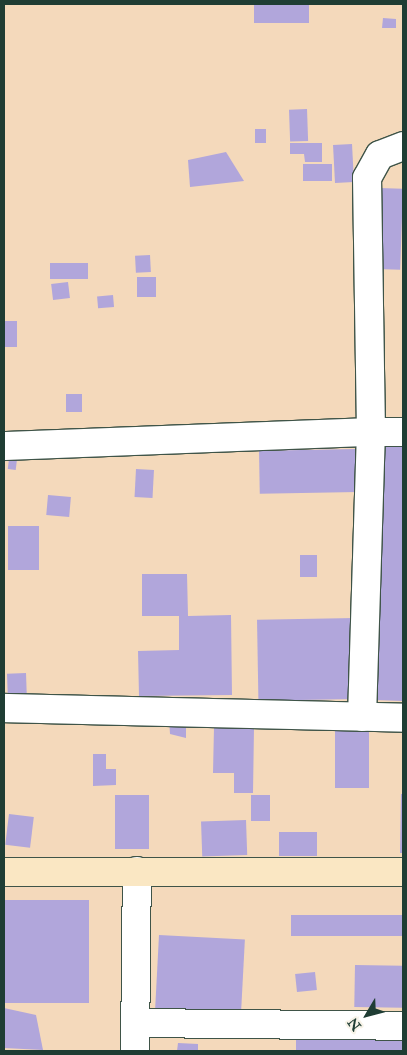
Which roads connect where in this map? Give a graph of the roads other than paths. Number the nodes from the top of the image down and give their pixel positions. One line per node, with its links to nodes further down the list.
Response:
1 (403, 146): 2 (street)
2 (371, 432): 3 (street); 4 (street); 6 (street)
3 (403, 432)
4 (4, 446)
5 (4, 708): 6 (street)
6 (362, 717): 7 (street)
7 (403, 718)
8 (137, 871): 9 (street); 10 (street); 11 (street)
9 (4, 872)
10 (403, 872)
11 (136, 1023): 12 (street); 13 (street)
12 (403, 1026)
13 (135, 1051)

